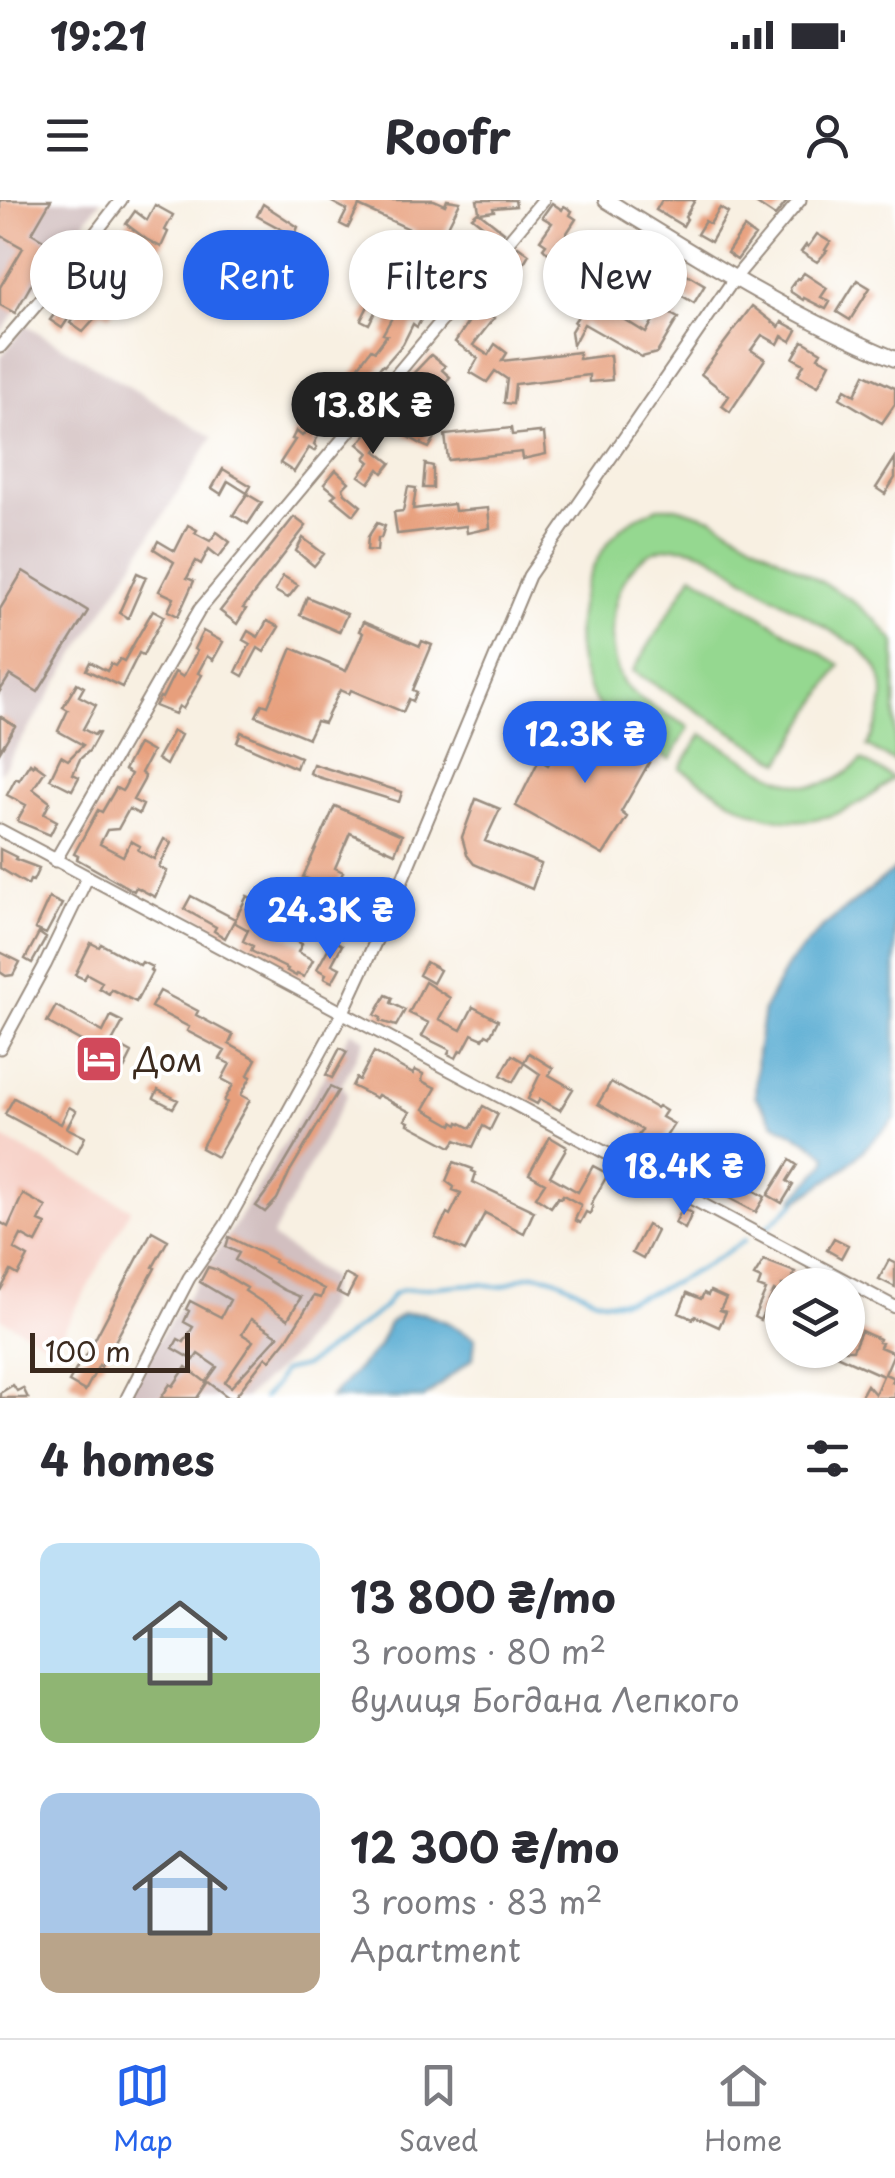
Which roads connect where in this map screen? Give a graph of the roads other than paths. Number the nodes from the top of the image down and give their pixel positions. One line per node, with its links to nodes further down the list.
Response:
1 (121, 200): 6 (street)
2 (543, 200): 9 (street)
3 (606, 200): 5 (street)
4 (800, 200): 5 (street)
5 (734, 278): 7 (street); 11 (street)
6 (0, 347)
7 (895, 359)
8 (0, 830): 9 (street)
9 (56, 861): 10 (street)
10 (87, 878): 11 (street); 12 (street)
11 (343, 1012): 13 (street); 14 (street)
12 (0, 1048)
13 (895, 1307)
14 (127, 1398)

